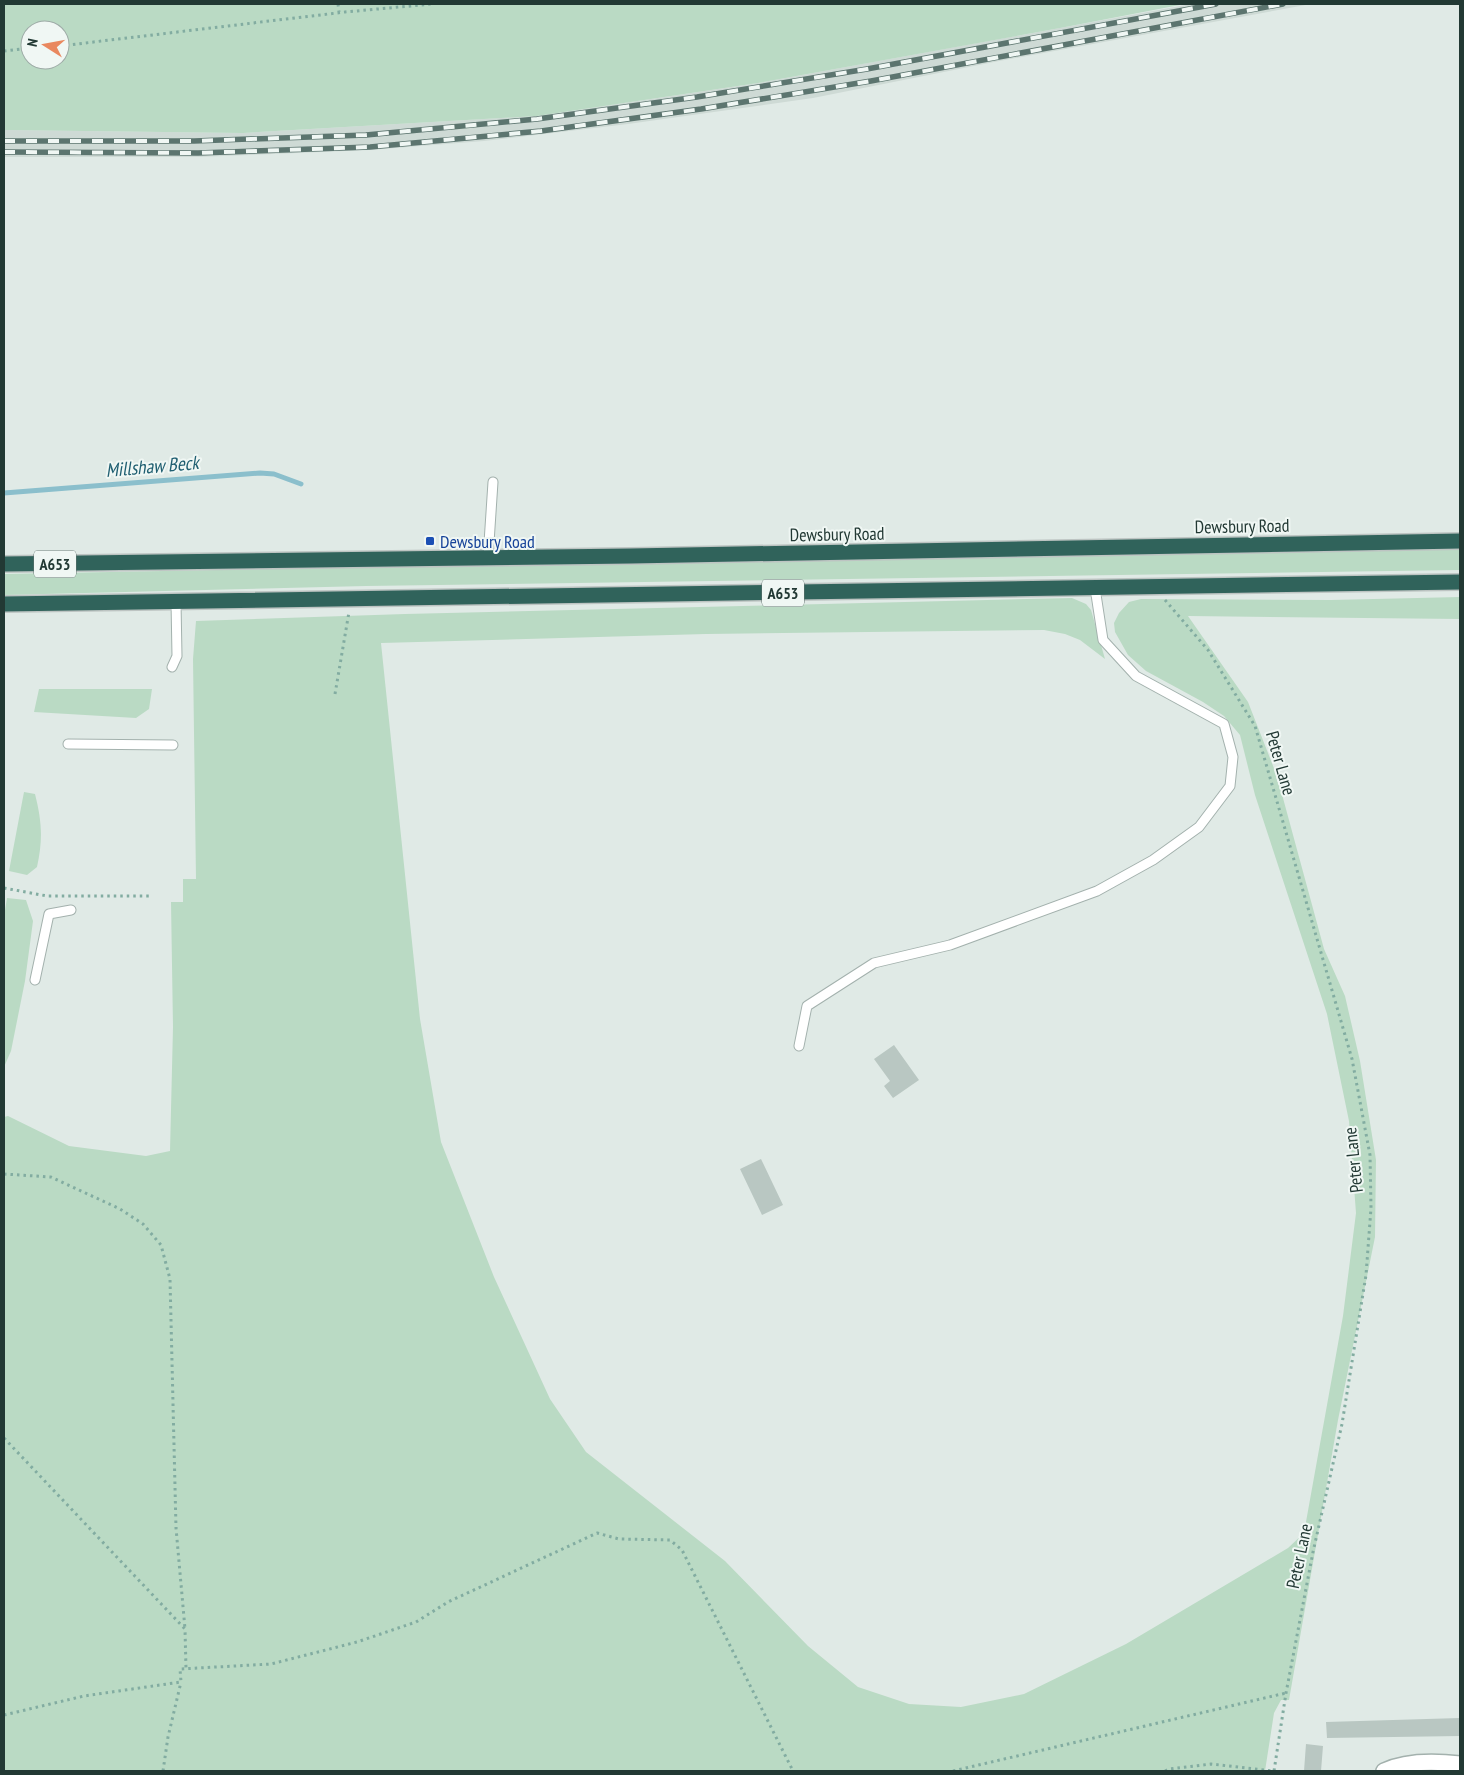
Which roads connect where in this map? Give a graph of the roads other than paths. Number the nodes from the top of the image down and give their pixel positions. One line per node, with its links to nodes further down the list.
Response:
1 (493, 482): 3 (lane)
2 (1460, 541): 3 (highway, Dewsbury Road / A653)
3 (488, 558): 4 (highway, Dewsbury Road / A653)
4 (4, 564)
5 (1460, 582): 6 (highway, A653)
6 (1095, 588): 7 (highway, A653); 14 (lane)
7 (176, 602): 8 (highway, A653); 9 (lane)
8 (4, 604)
9 (172, 667)
10 (68, 744): 11 (lane)
11 (173, 745)
12 (71, 910): 13 (lane)
13 (35, 980)
14 (799, 1046)
15 (1460, 1764): 16 (street)
16 (1384, 1771)

